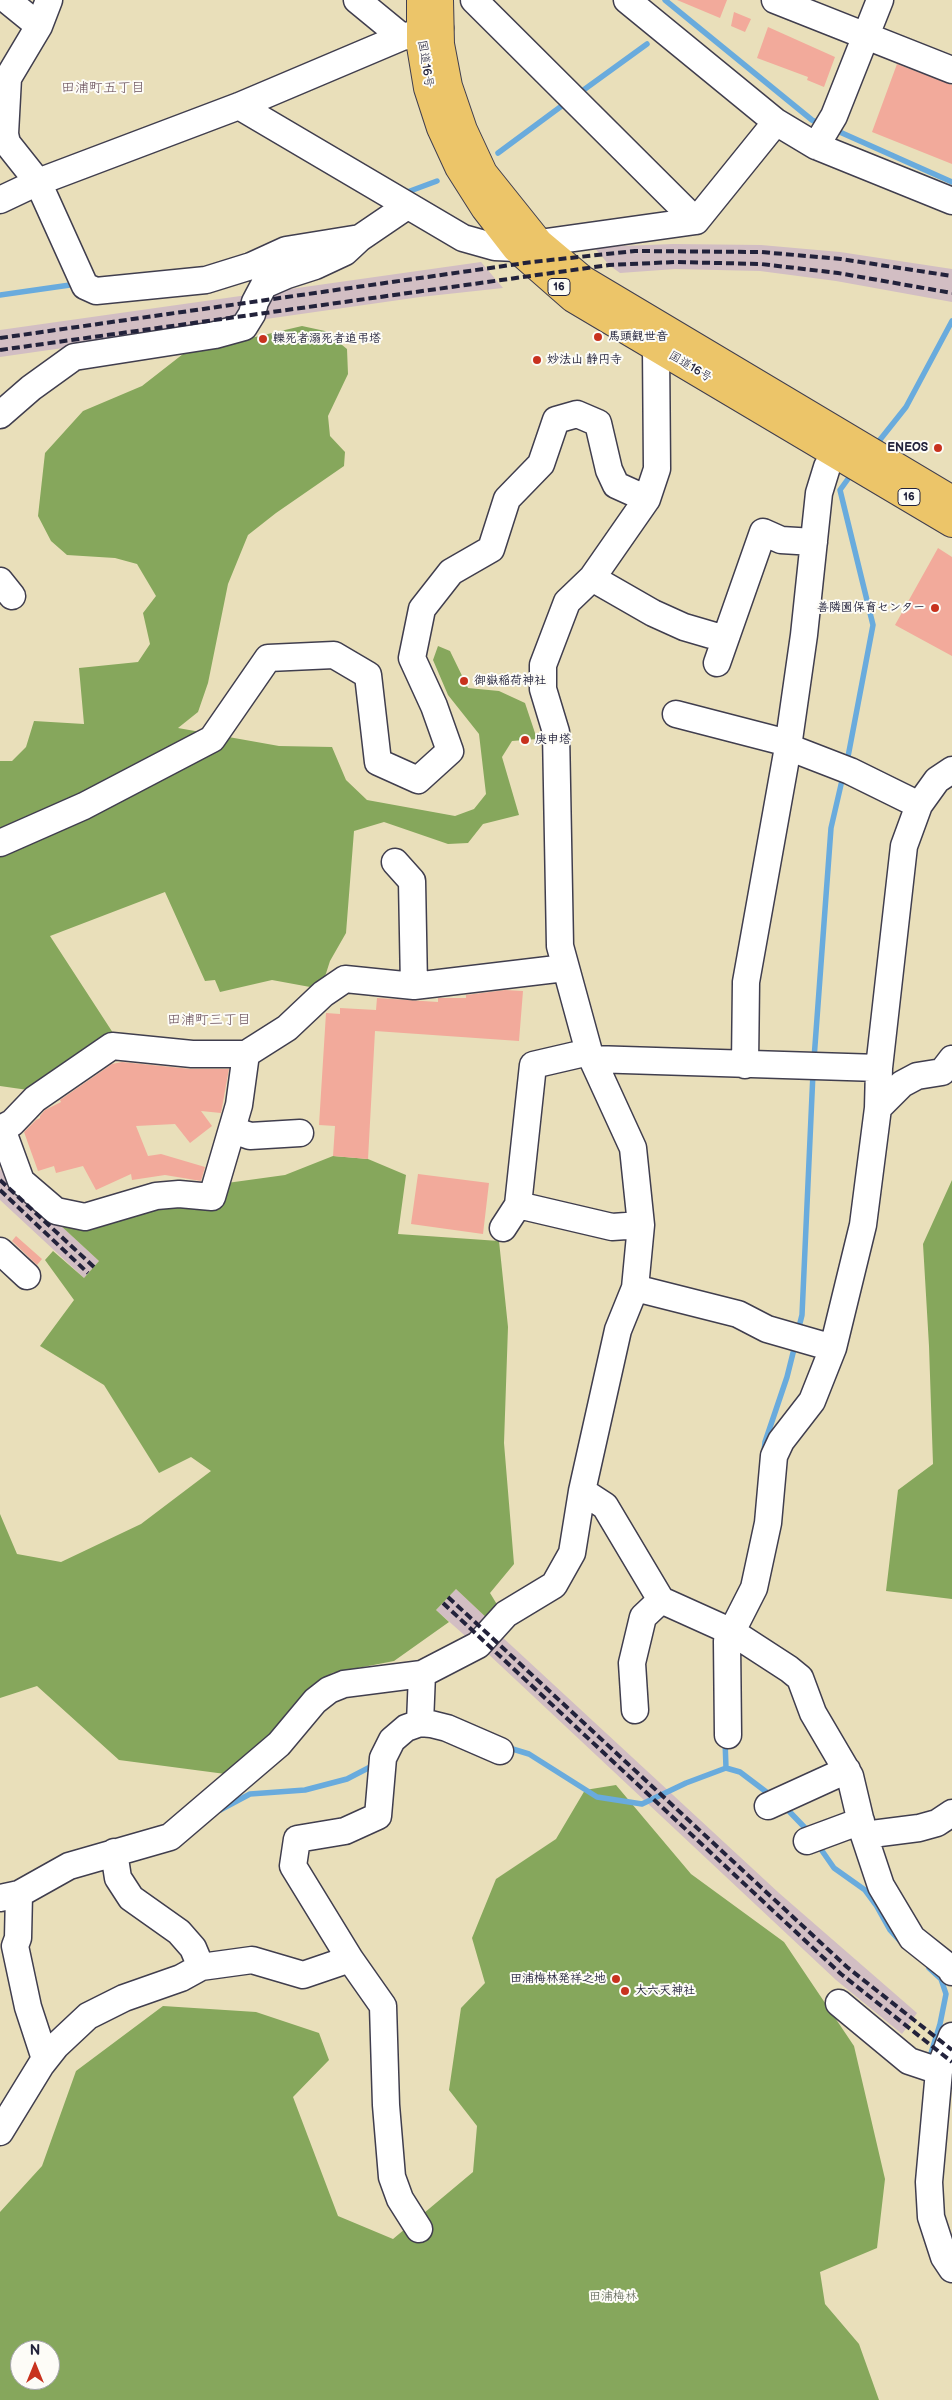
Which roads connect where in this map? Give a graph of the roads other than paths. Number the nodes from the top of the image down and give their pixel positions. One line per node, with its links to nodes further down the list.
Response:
1 (7, 0): 10 (street)
2 (49, 0): 10 (street)
3 (358, 0): 11 (street)
4 (420, 0): 11 (highway, 国道16号 / 16)
5 (440, 0): 11 (highway, 国道16号 / 16)
6 (474, 0): 22 (street)
7 (627, 0): 15 (street)
8 (775, 0): 12 (street)
9 (880, 0): 12 (street)
10 (39, 26): 16 (street)
11 (421, 33): 14 (street); 24 (highway, 国道16号 / 16)
12 (866, 37): 13 (street); 17 (street)
13 (952, 70)
14 (239, 106): 18 (street); 21 (street)
15 (776, 122): 17 (street); 22 (street)
16 (3, 144): 18 (street)
17 (816, 146): 20 (street)
18 (38, 182): 19 (street); 23 (street)
19 (0, 200)
20 (952, 201)
21 (407, 206): 23 (street); 24 (street)
22 (696, 221): 24 (street)
23 (360, 238): 26 (street)
24 (527, 245): 25 (highway, 国道16号 / 16); 27 (highway, 国道16号 / 16)
25 (656, 347): 27 (highway, 国道16号 / 16); 29 (street)
26 (6, 410)
27 (844, 447): 28 (highway, 国道16号 / 16); 32 (street)
28 (872, 464): 30 (highway, 国道16号 / 16); 31 (highway, 国道16号 / 16)
29 (647, 499): 33 (street); 40 (street)
30 (952, 500)
31 (952, 523)
32 (814, 542): 34 (street); 37 (street)
33 (592, 578): 34 (street); 42 (street)
34 (725, 639): 35 (street)
35 (717, 663)
36 (676, 714): 37 (street)
37 (788, 745): 39 (street); 47 (street)
38 (952, 770): 39 (street)
39 (919, 805): 48 (street)
40 (0, 843)
41 (395, 862): 43 (street)
42 (565, 968): 43 (street); 45 (street)
43 (414, 986): 44 (street)
44 (246, 1054): 50 (street); 51 (street)
45 (590, 1055): 47 (street); 53 (street); 54 (street)
46 (952, 1059): 49 (street)
47 (745, 1065): 48 (street)
48 (879, 1068): 49 (street)
49 (878, 1108): 59 (street)
50 (1, 1129): 51 (street)
51 (232, 1130): 52 (street)
52 (300, 1133)
53 (518, 1205): 54 (street); 55 (street)
54 (641, 1225): 58 (street)
55 (503, 1228)
56 (0, 1251): 57 (street)
57 (27, 1276)
58 (635, 1288): 59 (street); 60 (street)
59 (832, 1348): 62 (street)
60 (582, 1491): 61 (street); 63 (street)
61 (661, 1600): 62 (street); 64 (street)
62 (732, 1632): 66 (street); 68 (street)
63 (422, 1674): 65 (street); 73 (street)
64 (635, 1710)
65 (420, 1723): 67 (street); 75 (street)
66 (728, 1735)
67 (500, 1751)
68 (847, 1770): 69 (street); 71 (street)
69 (768, 1806)
70 (952, 1814): 71 (street)
71 (862, 1828): 72 (street); 77 (street)
72 (807, 1841)
73 (114, 1852): 74 (street); 76 (street)
74 (10, 1896): 80 (street)
75 (350, 1959): 76 (street); 83 (street)
76 (201, 1967): 80 (street)
77 (952, 1970)
78 (839, 2003): 81 (street)
79 (952, 2036): 81 (street)
80 (45, 2059): 82 (street)
81 (939, 2071): 84 (street)
82 (0, 2132)
83 (419, 2229)
84 (946, 2245): 85 (street)
85 (952, 2269)

